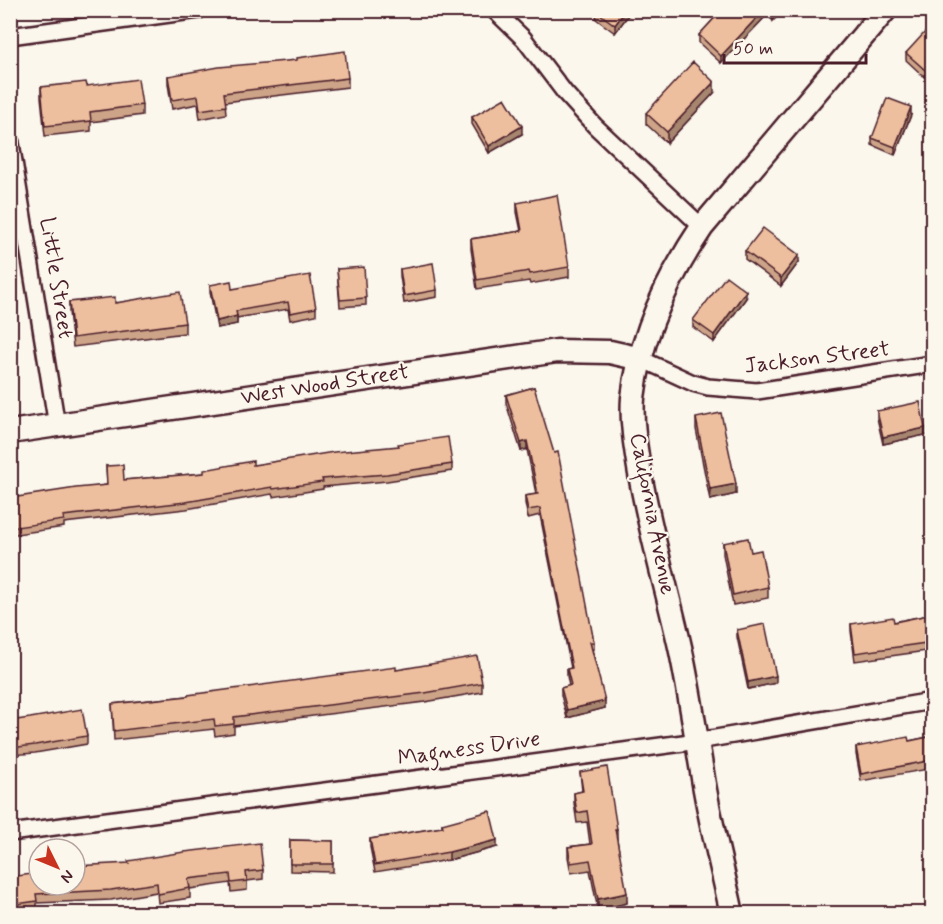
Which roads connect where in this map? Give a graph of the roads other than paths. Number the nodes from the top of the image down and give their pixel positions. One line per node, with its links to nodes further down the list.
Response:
1 (199, 10): 4 (street)
2 (494, 10): 6 (street)
3 (885, 10): 6 (main road, California Avenue)
4 (10, 36)
5 (10, 137): 9 (street, Little Street)
6 (702, 227): 7 (main road, California Avenue)
7 (640, 359): 8 (street, Jackson Street); 9 (main road, West Wood Street); 12 (main road, California Avenue)
8 (933, 364)
9 (57, 426): 10 (main road, West Wood Street)
10 (10, 432)
11 (933, 701): 12 (street, Magness Drive)
12 (698, 741): 13 (street, Magness Drive); 14 (main road, California Avenue)
13 (10, 833)
14 (732, 914)

